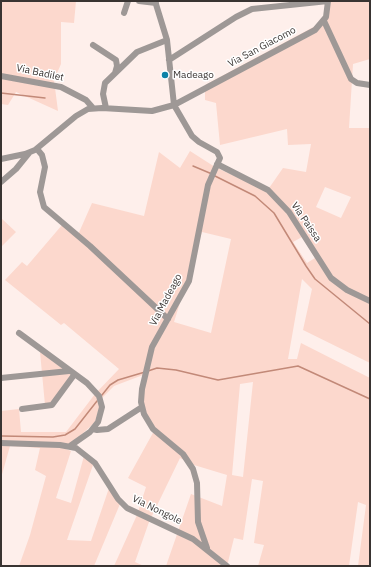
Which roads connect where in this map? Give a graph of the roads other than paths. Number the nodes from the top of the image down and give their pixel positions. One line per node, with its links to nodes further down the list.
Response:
1 (128, 1): 5 (street)
2 (140, 1): 4 (street)
3 (328, 1): 6 (street); 9 (street)
4 (155, 2): 7 (street)
5 (124, 13)
6 (324, 21): 12 (street); 13 (street, Via San Giacomo)
7 (167, 40): 9 (street); 10 (street)
8 (93, 45): 10 (street)
9 (169, 60): 13 (street)
10 (114, 74): 15 (street)
11 (1, 76): 14 (street, Via Badilet)
12 (370, 85)
13 (174, 105): 15 (street, Via San Giacomo); 19 (street)
14 (93, 108): 15 (street, Via San Giacomo); 16 (street, Via San Giacomo)
15 (106, 108)
16 (38, 148): 17 (street, Via San Giacomo); 22 (street)
17 (29, 153): 18 (street, Via San Giacomo); 20 (street)
18 (1, 159)
19 (217, 164): 21 (street, Via Paissa); 22 (street, Via Madeago)
20 (1, 182)
21 (370, 301)
22 (168, 319): 26 (street, Via Madeago)
23 (19, 334): 24 (street)
24 (72, 373): 25 (street); 27 (street); 28 (street)
25 (1, 378)
26 (142, 407): 28 (street); 31 (street, Via Madeago)
27 (22, 409)
28 (93, 429): 30 (street)
29 (1, 443): 30 (street, Via Nongole)
30 (70, 446): 31 (street, Via Nongole)
31 (207, 548): 32 (street, Via Nongole)
32 (227, 566)

